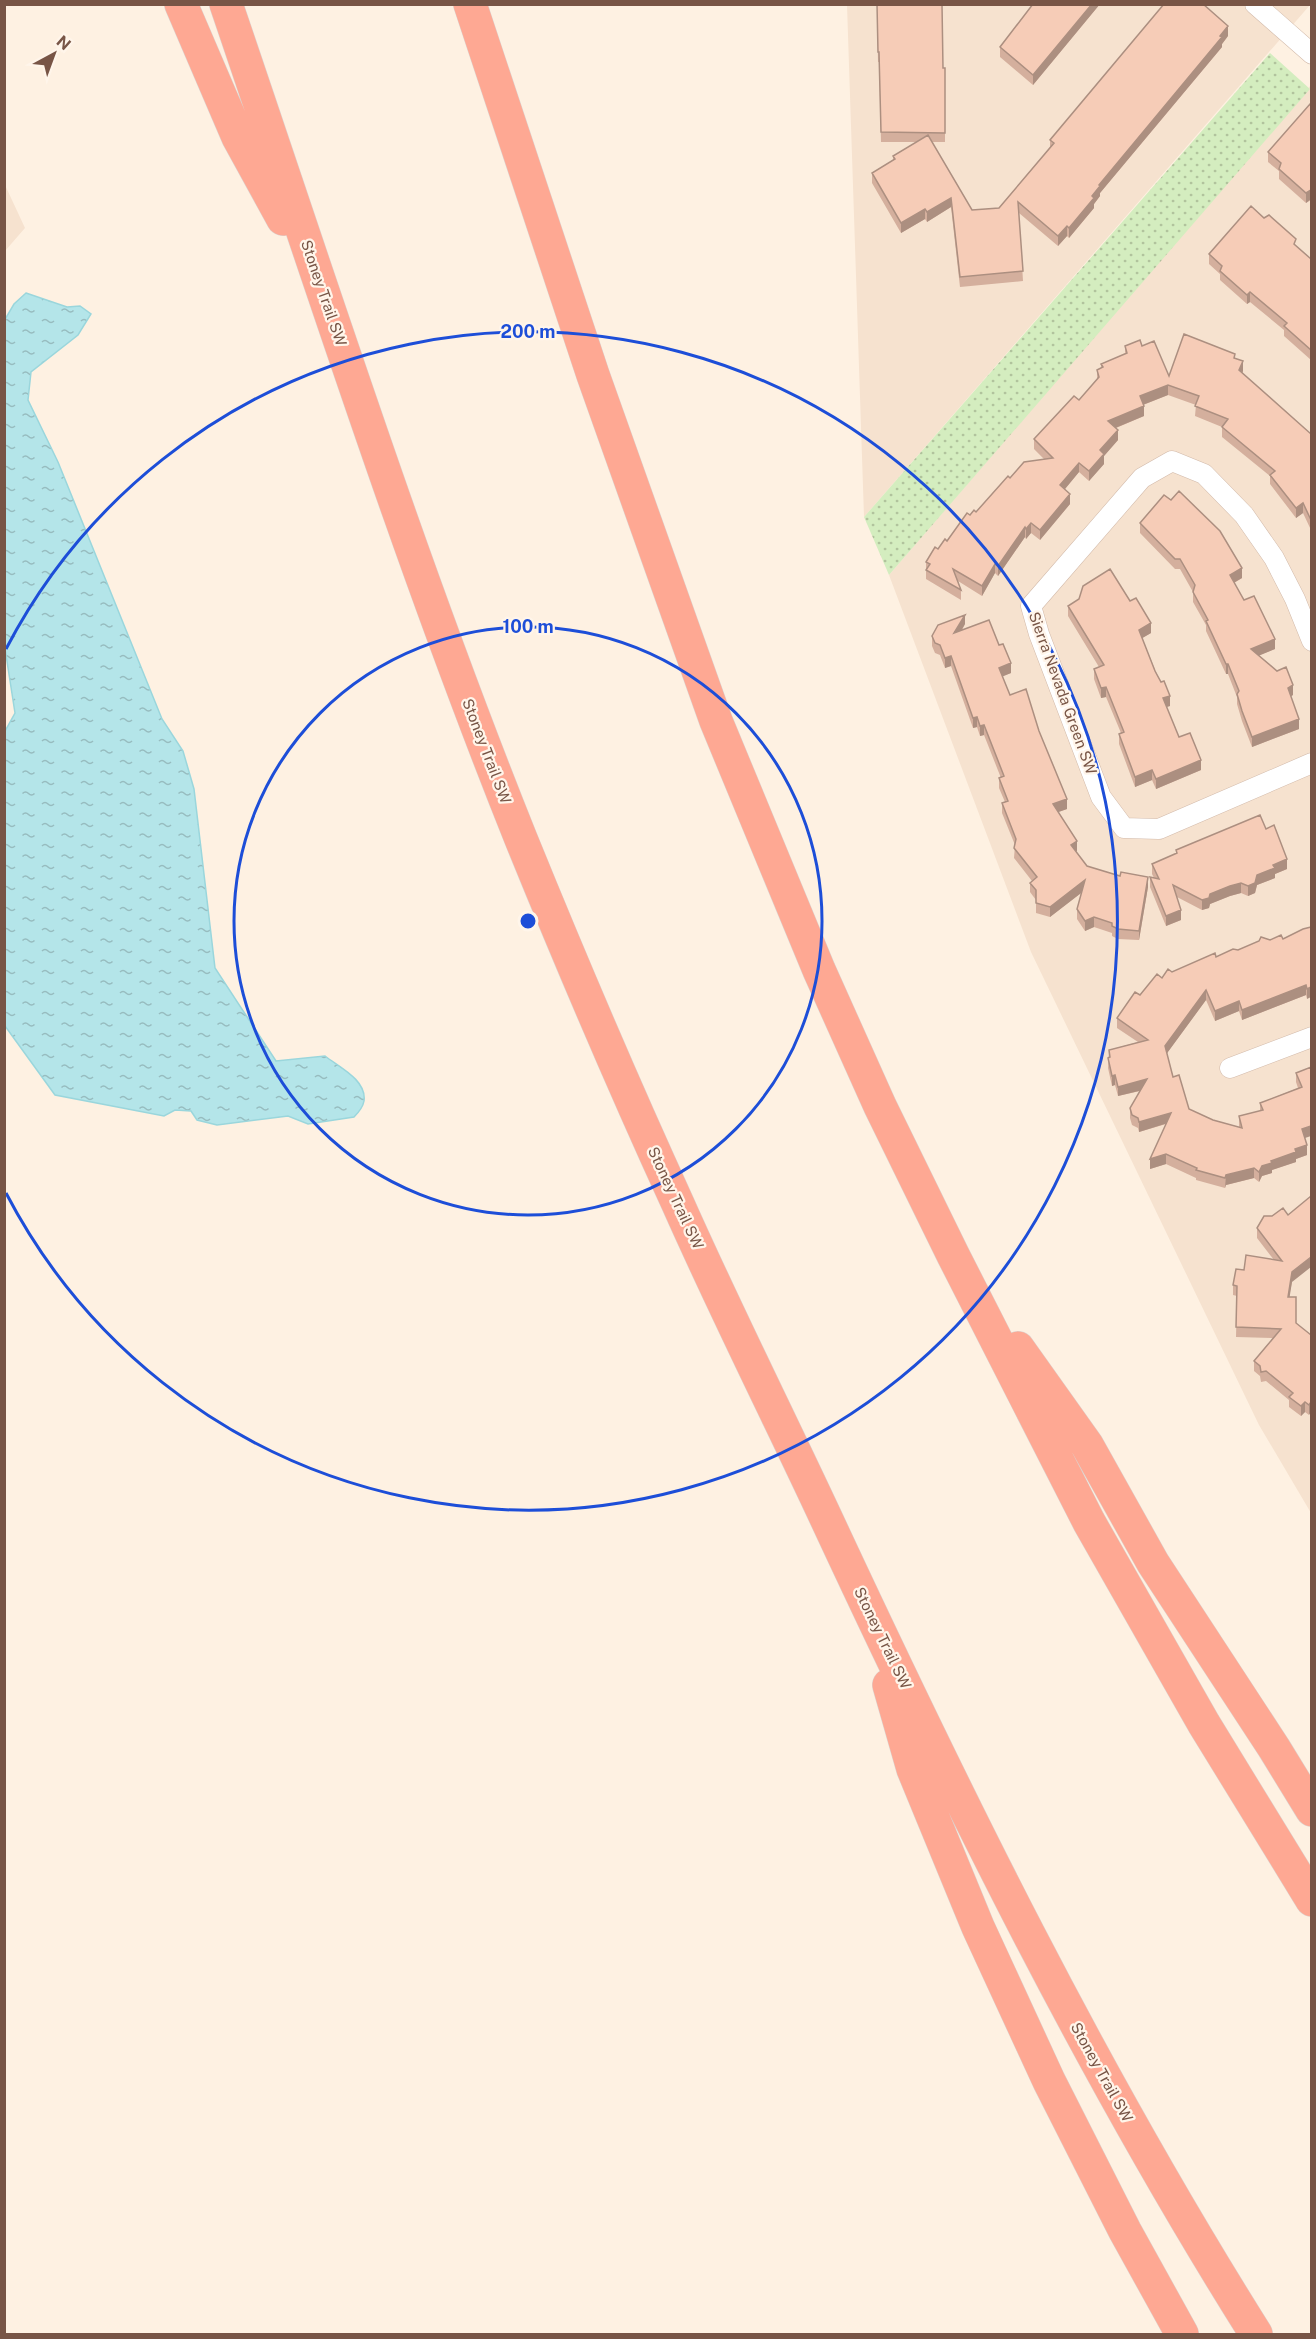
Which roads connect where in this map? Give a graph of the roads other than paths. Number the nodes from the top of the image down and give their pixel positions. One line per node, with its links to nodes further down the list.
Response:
1 (181, 4): 6 (highway)
2 (226, 4): 6 (highway, Stoney Trail SW)
3 (470, 4): 11 (highway)
4 (1256, 4): 5 (street)
5 (1311, 54)
6 (325, 295): 12 (highway, Stoney Trail SW)
7 (1311, 640): 8 (street, Sierra Nevada Green SW)
8 (1311, 764)
9 (1311, 1037): 10 (street)
10 (1230, 1068)
11 (953, 1255): 13 (highway); 14 (highway)
12 (866, 1605): 15 (highway); 16 (highway, Stoney Trail SW)
13 (1311, 1810)
14 (1311, 1900)
15 (1182, 2334)
16 (1256, 2334)

